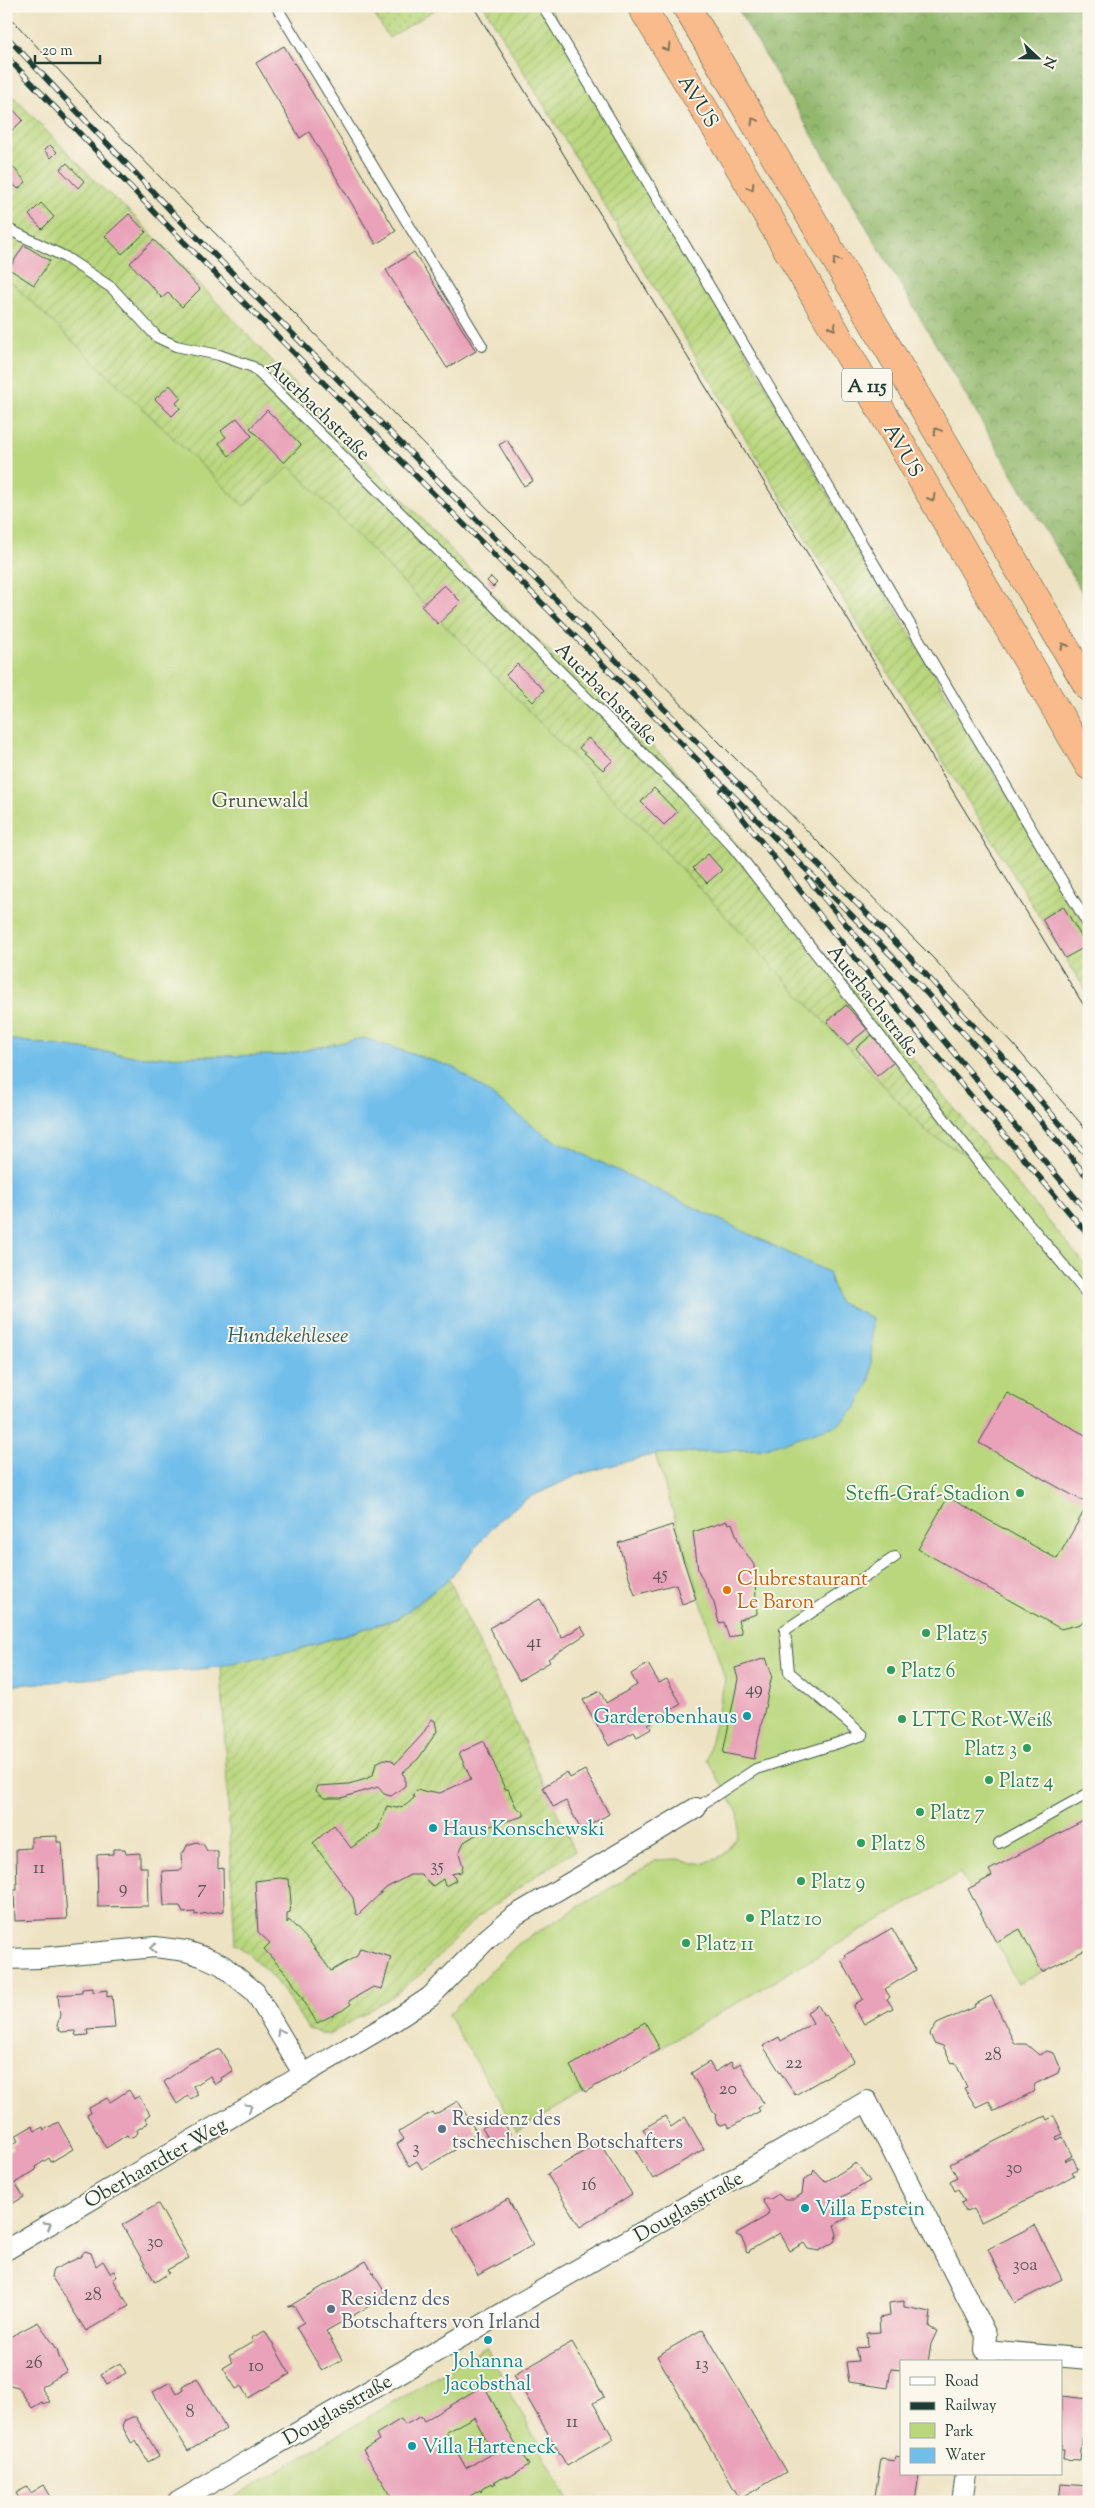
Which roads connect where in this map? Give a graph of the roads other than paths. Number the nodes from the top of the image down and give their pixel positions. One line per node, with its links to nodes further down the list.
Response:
1 (276, 6): 6 (lane)
2 (543, 6): 9 (lane)
3 (641, 6): 8 (highway, AVUS / A 115, one-way to 8)
4 (686, 6): 7 (highway, AVUS / A 115, one-way to 4)
5 (6, 228): 10 (lane, Auerbachstraße)
6 (482, 346)
7 (1089, 688)
8 (1089, 766)
9 (1089, 926)
10 (1089, 1296)
11 (895, 1557): 13 (lane)
12 (1089, 1793): 14 (lane)
13 (696, 1808): 16 (street, Oberhaardter Weg)
14 (999, 1843)
15 (6, 1959): 16 (street, one-way to 15)
16 (304, 2075): 17 (street, Oberhaardter Weg, one-way to 16)
17 (6, 2250)
18 (984, 2356): 19 (street, Douglasstraße); 21 (street, Douglasstraße)
19 (1089, 2359)
20 (966, 2476): 22 (street)
21 (178, 2502)
22 (962, 2502)

